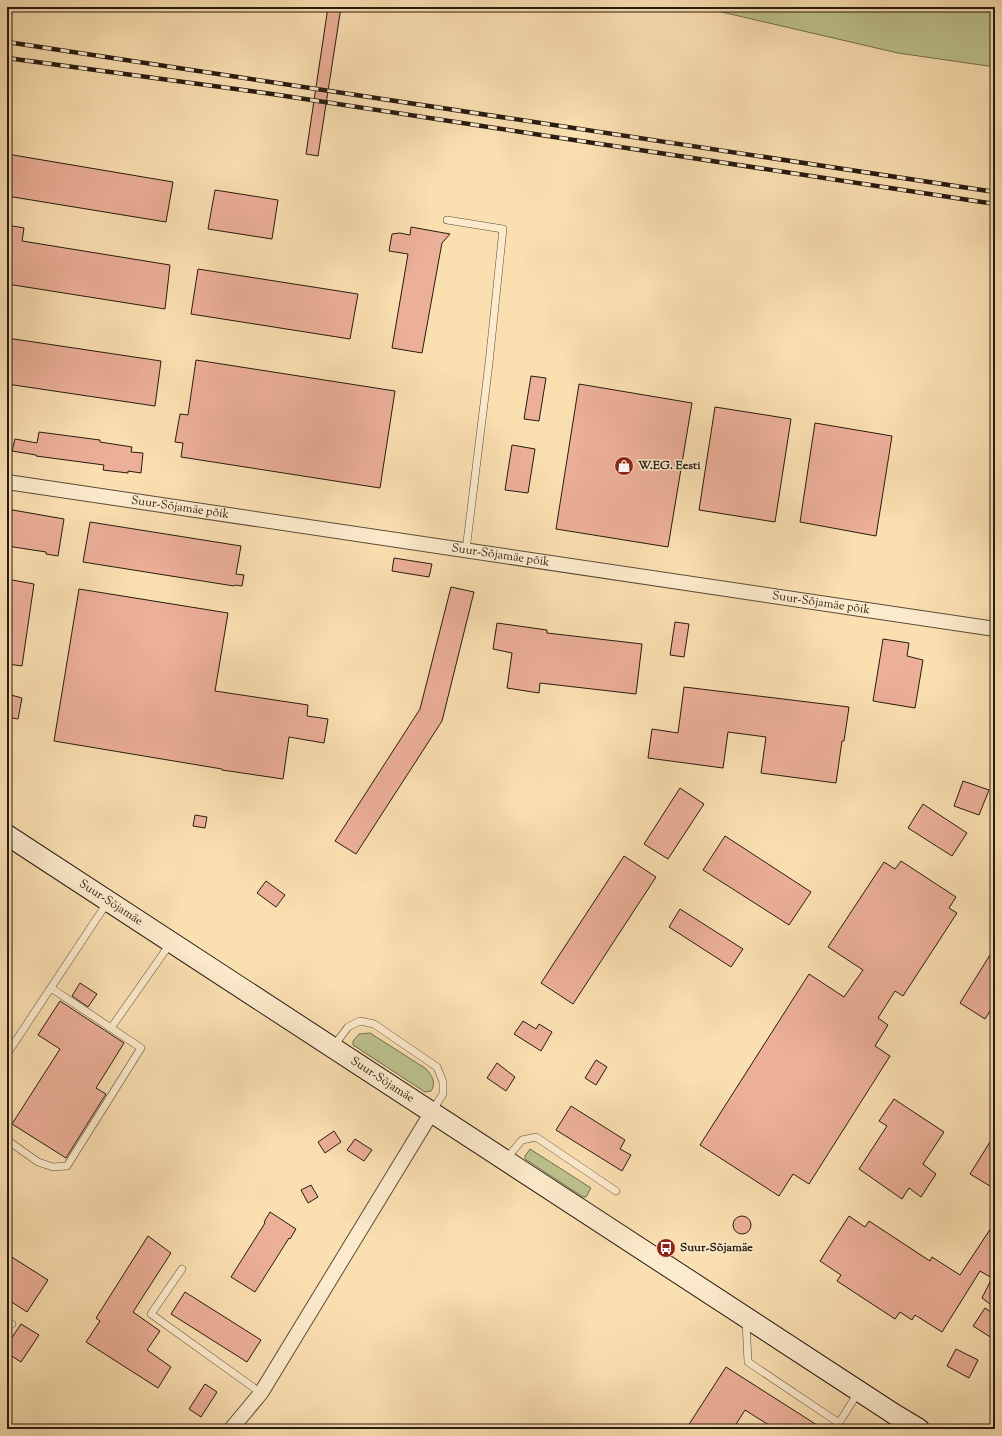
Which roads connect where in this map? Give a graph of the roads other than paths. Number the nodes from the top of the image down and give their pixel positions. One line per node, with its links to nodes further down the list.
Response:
1 (447, 220): 3 (lane)
2 (7, 482): 3 (street, Suur-Sõjamäe põik)
3 (466, 550): 4 (street, Suur-Sõjamäe põik)
4 (995, 629)
5 (7, 835): 6 (main road, Suur-Sõjamäe)
6 (108, 901): 7 (main road, Suur-Sõjamäe); 8 (lane)
7 (172, 942): 9 (lane); 10 (main road, Suur-Sõjamäe)
8 (51, 988): 9 (lane); 11 (lane)
9 (111, 1028): 13 (lane)
10 (333, 1047): 12 (main road, Suur-Sõjamäe); 12 (lane)
11 (7, 1054)
12 (432, 1112): 14 (main road, Suur-Sõjamäe); 19 (street)
13 (7, 1140)
14 (505, 1160): 15 (lane); 17 (main road, Suur-Sõjamäe)
15 (616, 1191)
16 (182, 1269): 19 (lane)
17 (746, 1318): 18 (main road, Suur-Sõjamäe); 18 (lane)
18 (859, 1391): 21 (main road, Suur-Sõjamäe)
19 (261, 1393): 20 (street)
20 (231, 1429)
21 (919, 1429)

